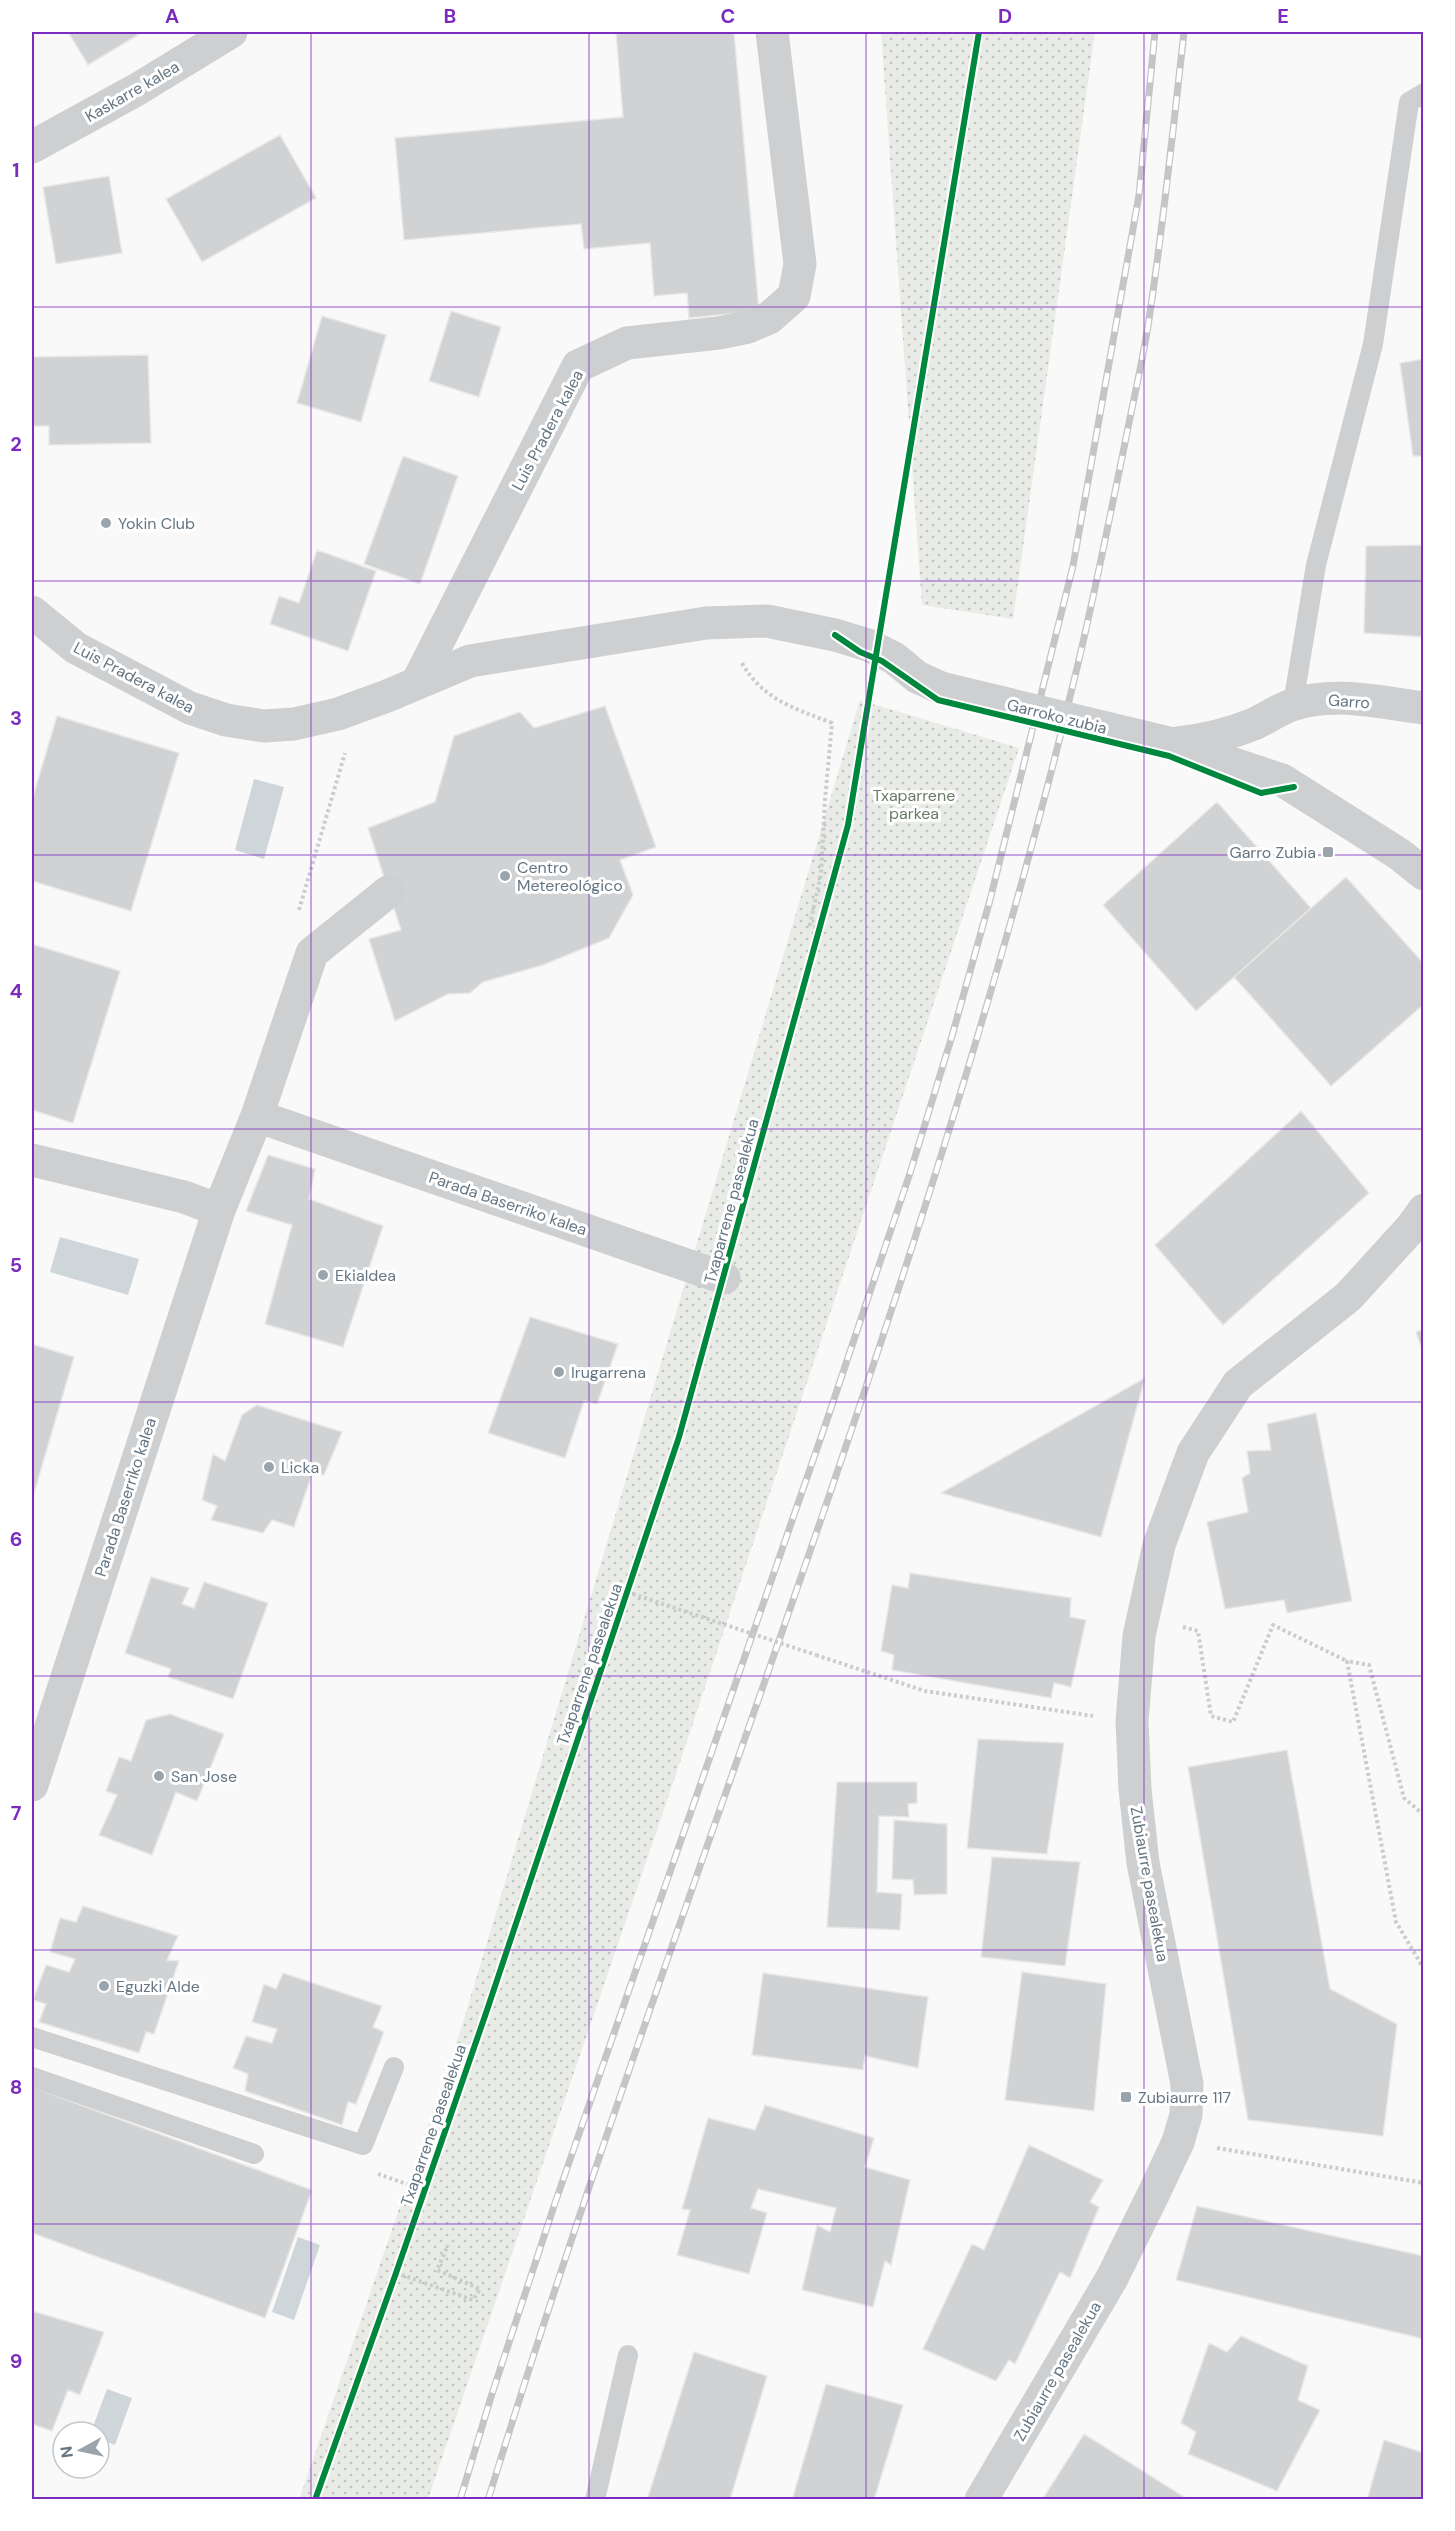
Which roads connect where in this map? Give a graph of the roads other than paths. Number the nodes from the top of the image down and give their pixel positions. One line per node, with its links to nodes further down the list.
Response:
1 (231, 32): 4 (street, Kaskarre kalea)
2 (772, 32): 6 (street, Luis Pradera kalea)
3 (1424, 93): 9 (lane)
4 (32, 147)
5 (32, 612): 6 (street, Luis Pradera kalea)
6 (418, 681): 7 (street, Luis Pradera kalea)
7 (941, 688): 10 (street, Garroko zubia, bridge)
8 (1424, 708): 9 (street, Garro)
9 (1285, 709): 10 (street, Garro); 11 (street)
10 (1173, 744): 11 (street)
11 (1282, 780): 12 (street)
12 (1424, 874)
13 (388, 892): 14 (street, Parada Baserriko kalea)
14 (257, 1116): 16 (street, Parada Baserriko kalea); 18 (street, Parada Baserriko kalea)
15 (32, 1160): 16 (street)
16 (219, 1210): 19 (street, Parada Baserriko kalea)
17 (1424, 1210): 26 (street, Zubiaurre pasealekua)
18 (724, 1278)
19 (32, 1785)
20 (32, 2037): 21 (lane)
21 (394, 2067)
22 (32, 2078): 23 (lane)
23 (254, 2154)
24 (628, 2355): 25 (lane)
25 (595, 2499)
26 (981, 2499)

